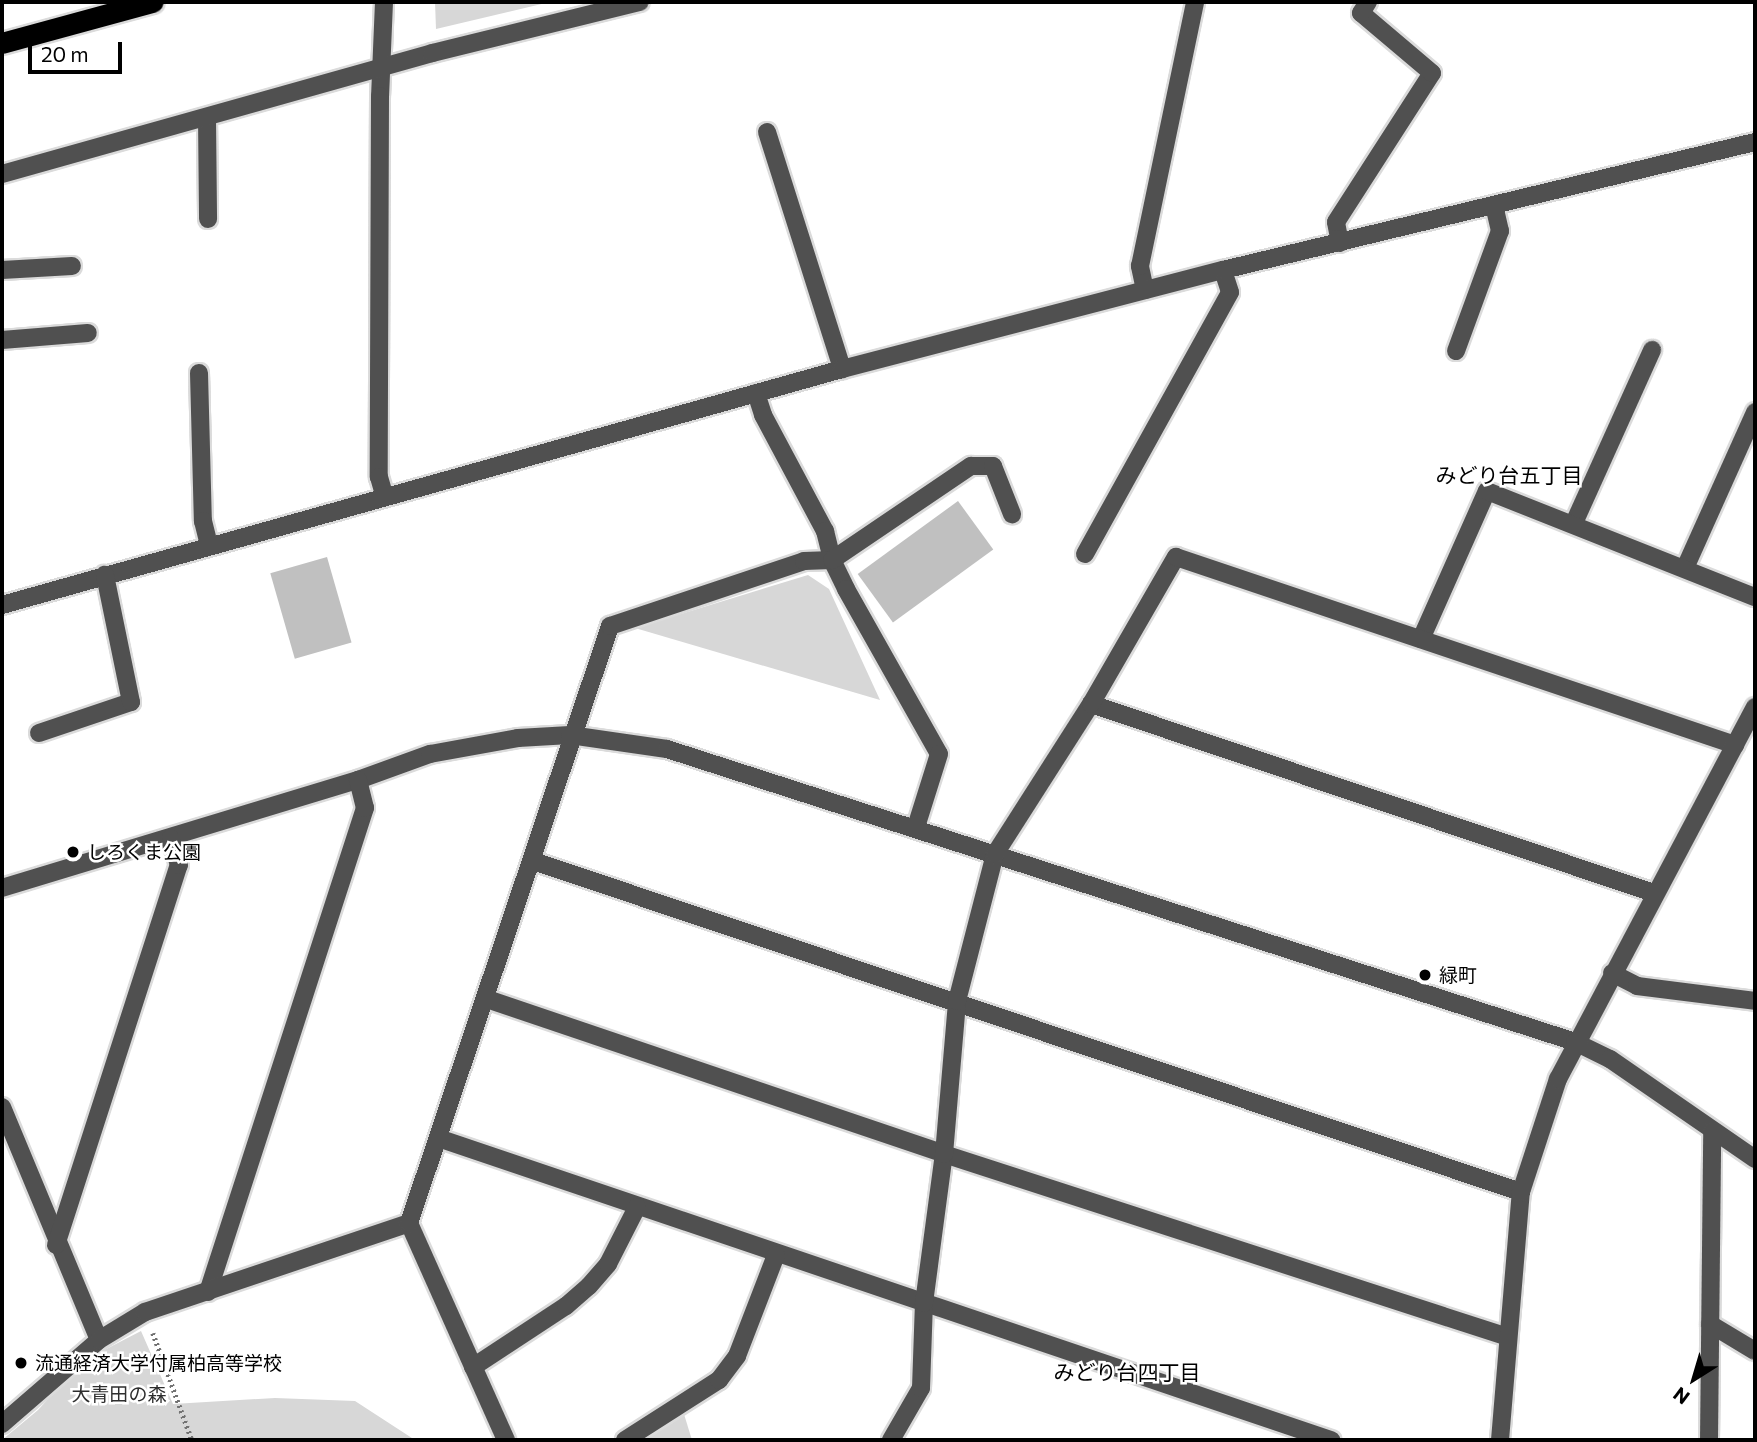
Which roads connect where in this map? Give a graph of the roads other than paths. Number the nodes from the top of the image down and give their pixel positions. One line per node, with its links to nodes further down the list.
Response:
1 (152, 2): 6 (highway)
2 (384, 2): 7 (street)
3 (640, 2): 7 (street)
4 (1195, 2): 18 (street)
5 (1368, 2): 14 (street)
6 (2, 43)
7 (380, 69): 8 (street); 27 (street)
8 (207, 118): 11 (street); 13 (street)
9 (767, 131): 23 (street)
10 (1755, 142): 12 (street)
11 (2, 174)
12 (1494, 206): 14 (street); 22 (street)
13 (208, 219)
14 (1340, 243): 17 (street)
15 (72, 266): 16 (street)
16 (2, 270)
17 (1223, 270): 18 (street); 31 (street)
18 (1145, 290): 23 (street)
19 (89, 333): 20 (street)
20 (2, 340)
21 (1652, 350): 29 (street)
22 (1457, 351)
23 (842, 369): 25 (street)
24 (199, 373): 30 (street)
25 (756, 393): 27 (street); 32 (street)
26 (1755, 412): 33 (street)
27 (384, 495): 30 (street)
28 (1012, 514): 32 (street)
29 (1574, 523): 33 (street); 37 (street)
30 (209, 545): 34 (street)
31 (1085, 554)
32 (831, 560): 41 (street); 44 (street)
33 (1685, 568): 35 (street)
34 (106, 575): 36 (street); 40 (street)
35 (1755, 597)
36 (2, 605)
37 (1421, 639): 38 (street); 42 (street)
38 (1091, 705): 46 (street); 49 (street)
39 (1755, 707): 42 (street)
40 (39, 733)
41 (570, 735): 43 (street); 44 (street); 47 (street)
42 (1735, 745): 49 (street)
43 (358, 780): 45 (street); 65 (street)
44 (916, 827): 46 (street)
45 (171, 838): 48 (street); 63 (street)
46 (995, 853): 52 (street); 54 (street)
47 (533, 862): 51 (street); 52 (street)
48 (2, 888)
49 (1654, 893): 50 (street)
50 (1612, 973): 53 (street); 54 (street)
51 (487, 999): 57 (street); 58 (street)
52 (957, 1001): 58 (street); 60 (street)
53 (1755, 1001)
54 (1575, 1042): 56 (street); 60 (street)
55 (2, 1107): 63 (street)
56 (1712, 1131): 59 (street); 67 (street)
57 (441, 1139): 61 (street); 62 (street)
58 (944, 1154): 66 (street); 68 (street)
59 (1755, 1159)
60 (1521, 1192): 68 (street)
61 (637, 1207): 64 (street); 71 (street)
62 (409, 1223): 65 (street); 71 (street)
63 (57, 1245): 69 (street)
64 (776, 1255): 66 (street); 74 (street)
65 (208, 1292): 69 (street)
66 (924, 1303): 75 (street); 76 (street)
67 (1710, 1324): 70 (street); 78 (street)
68 (1508, 1337): 77 (street)
69 (99, 1340): 72 (street)
70 (1755, 1351)
71 (473, 1367): 73 (street)
72 (2, 1424)
73 (506, 1440)
74 (625, 1440)
75 (891, 1440)
76 (1331, 1440)
77 (1500, 1440)
78 (1709, 1440)

